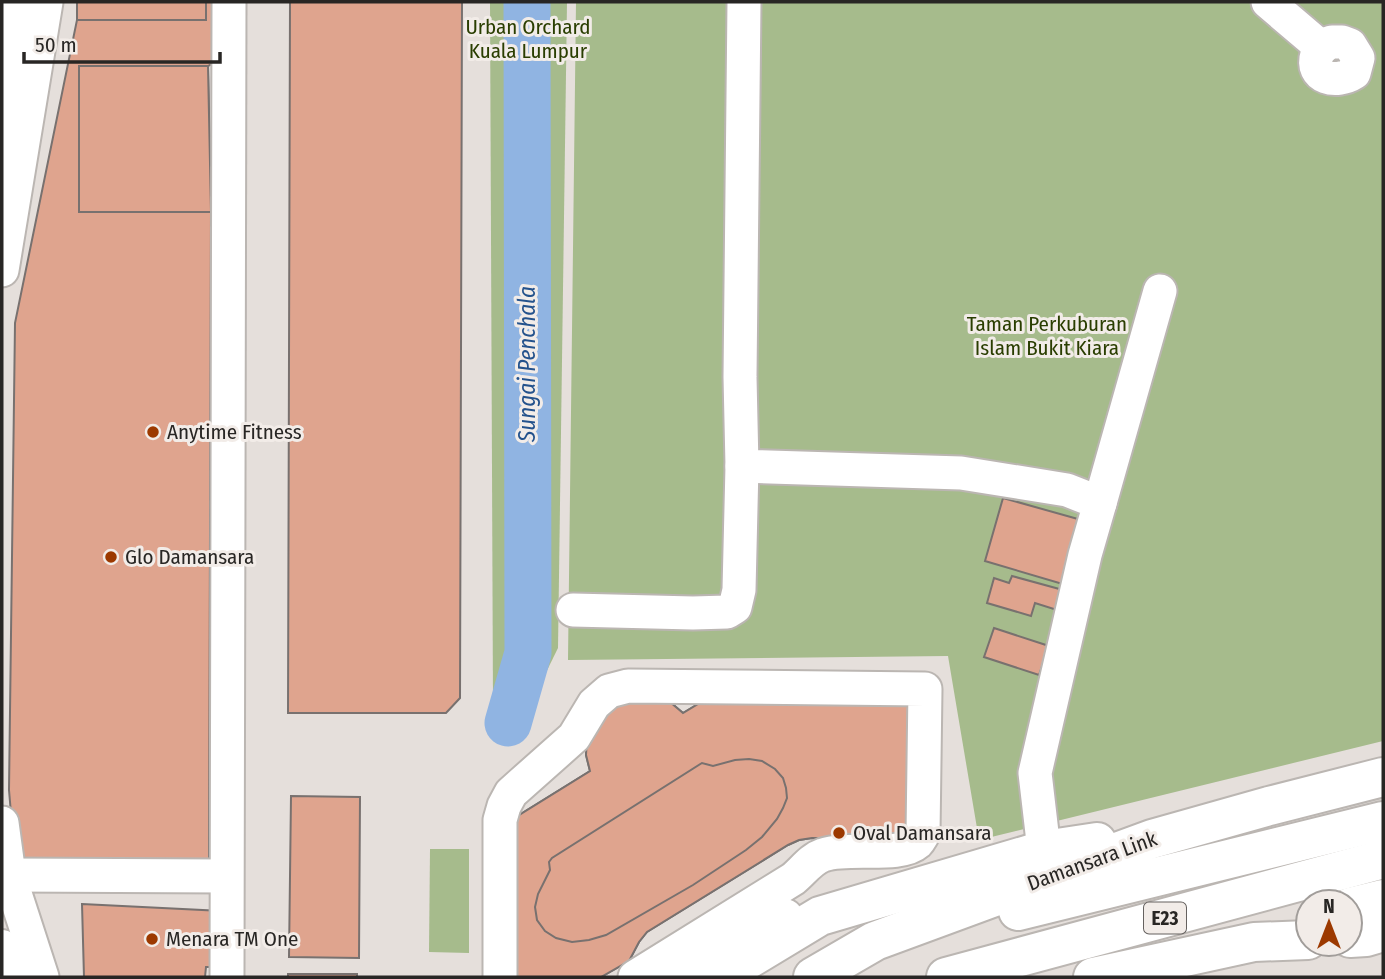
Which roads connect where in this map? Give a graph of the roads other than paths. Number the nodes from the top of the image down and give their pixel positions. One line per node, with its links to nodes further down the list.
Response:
1 (7, 2): 7 (main road)
2 (19, 2): 9 (main road)
3 (46, 2): 10 (lane)
4 (229, 2): 22 (lane)
5 (744, 2): 12 (lane)
6 (1268, 2): 8 (lane)
7 (2, 16)
8 (1322, 48)
9 (2, 150)
10 (2, 270)
11 (1160, 291): 13 (lane)
12 (742, 466): 13 (lane); 14 (lane)
13 (1100, 503): 19 (lane)
14 (573, 610)
15 (1383, 777): 18 (main road, Damansara Link)
16 (1383, 821): 31 (main road)
17 (2, 823): 21 (lane)
18 (1152, 839): 19 (main road); 31 (main road, Damansara Link)
19 (1044, 849): 23 (main road)
20 (1383, 859): 38 (main road, E23)
21 (9, 875): 22 (lane); 34 (lane)
22 (226, 876): 35 (lane)
23 (949, 878): 25 (lane); 37 (main road)
24 (1383, 899): 27 (main road)
25 (780, 904): 32 (lane); 36 (lane)
26 (1294, 928): 29 (main road)
27 (1366, 930)
28 (1294, 941): 29 (main road)
29 (1254, 942): 39 (main road)
30 (2, 949): 33 (main road)
31 (820, 972)
32 (659, 974)
33 (9, 977)
34 (41, 977)
35 (227, 977)
36 (500, 977)
37 (719, 977)
38 (946, 977)
39 (1093, 977)

